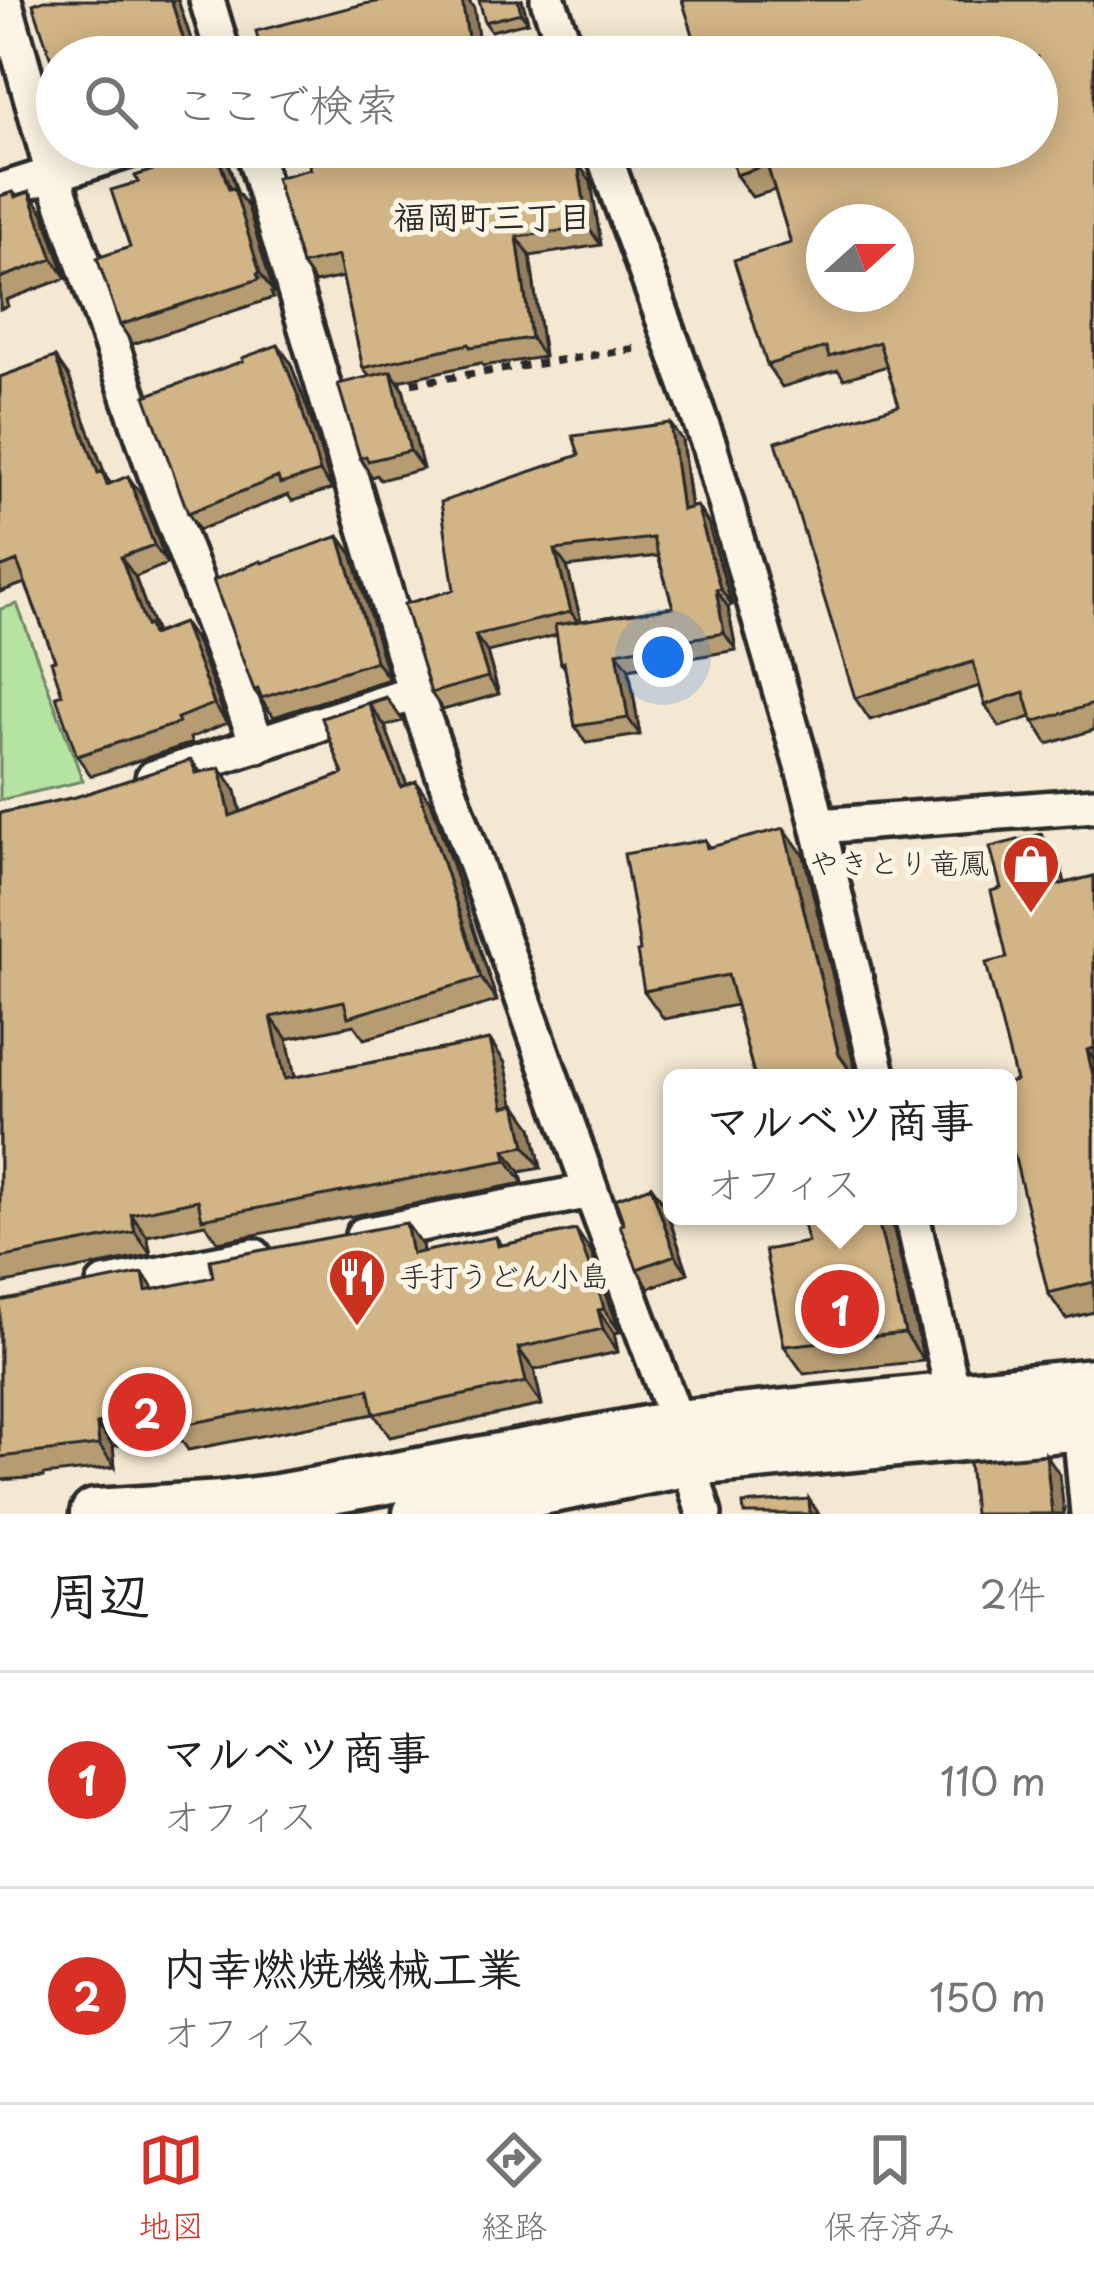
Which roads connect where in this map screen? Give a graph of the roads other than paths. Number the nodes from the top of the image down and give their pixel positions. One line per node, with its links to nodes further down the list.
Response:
1 (4, 0): 6 (street)
2 (207, 0): 4 (street)
3 (548, 0): 5 (street)
4 (218, 36)
5 (561, 36)
6 (36, 114)
7 (51, 168): 11 (street)
8 (72, 168): 11 (street)
9 (258, 168): 13 (street)
10 (609, 168): 17 (street)
11 (53, 174): 12 (street); 14 (street)
12 (0, 191)
13 (415, 694): 14 (street); 19 (street)
14 (258, 745): 15 (street)
15 (130, 785)
16 (1094, 806): 17 (street)
17 (819, 826): 18 (street)
18 (877, 1069)
19 (591, 1191): 21 (street); 26 (street)
20 (914, 1225): 24 (street)
21 (337, 1240)
22 (292, 1249): 23 (street)
23 (68, 1292)
24 (954, 1397): 25 (street); 26 (street)
25 (1086, 1404): 26 (street); 30 (street)
26 (684, 1443): 27 (street); 28 (street); 29 (street)
27 (94, 1514)
28 (418, 1514)
29 (704, 1514)
30 (1088, 1514)

